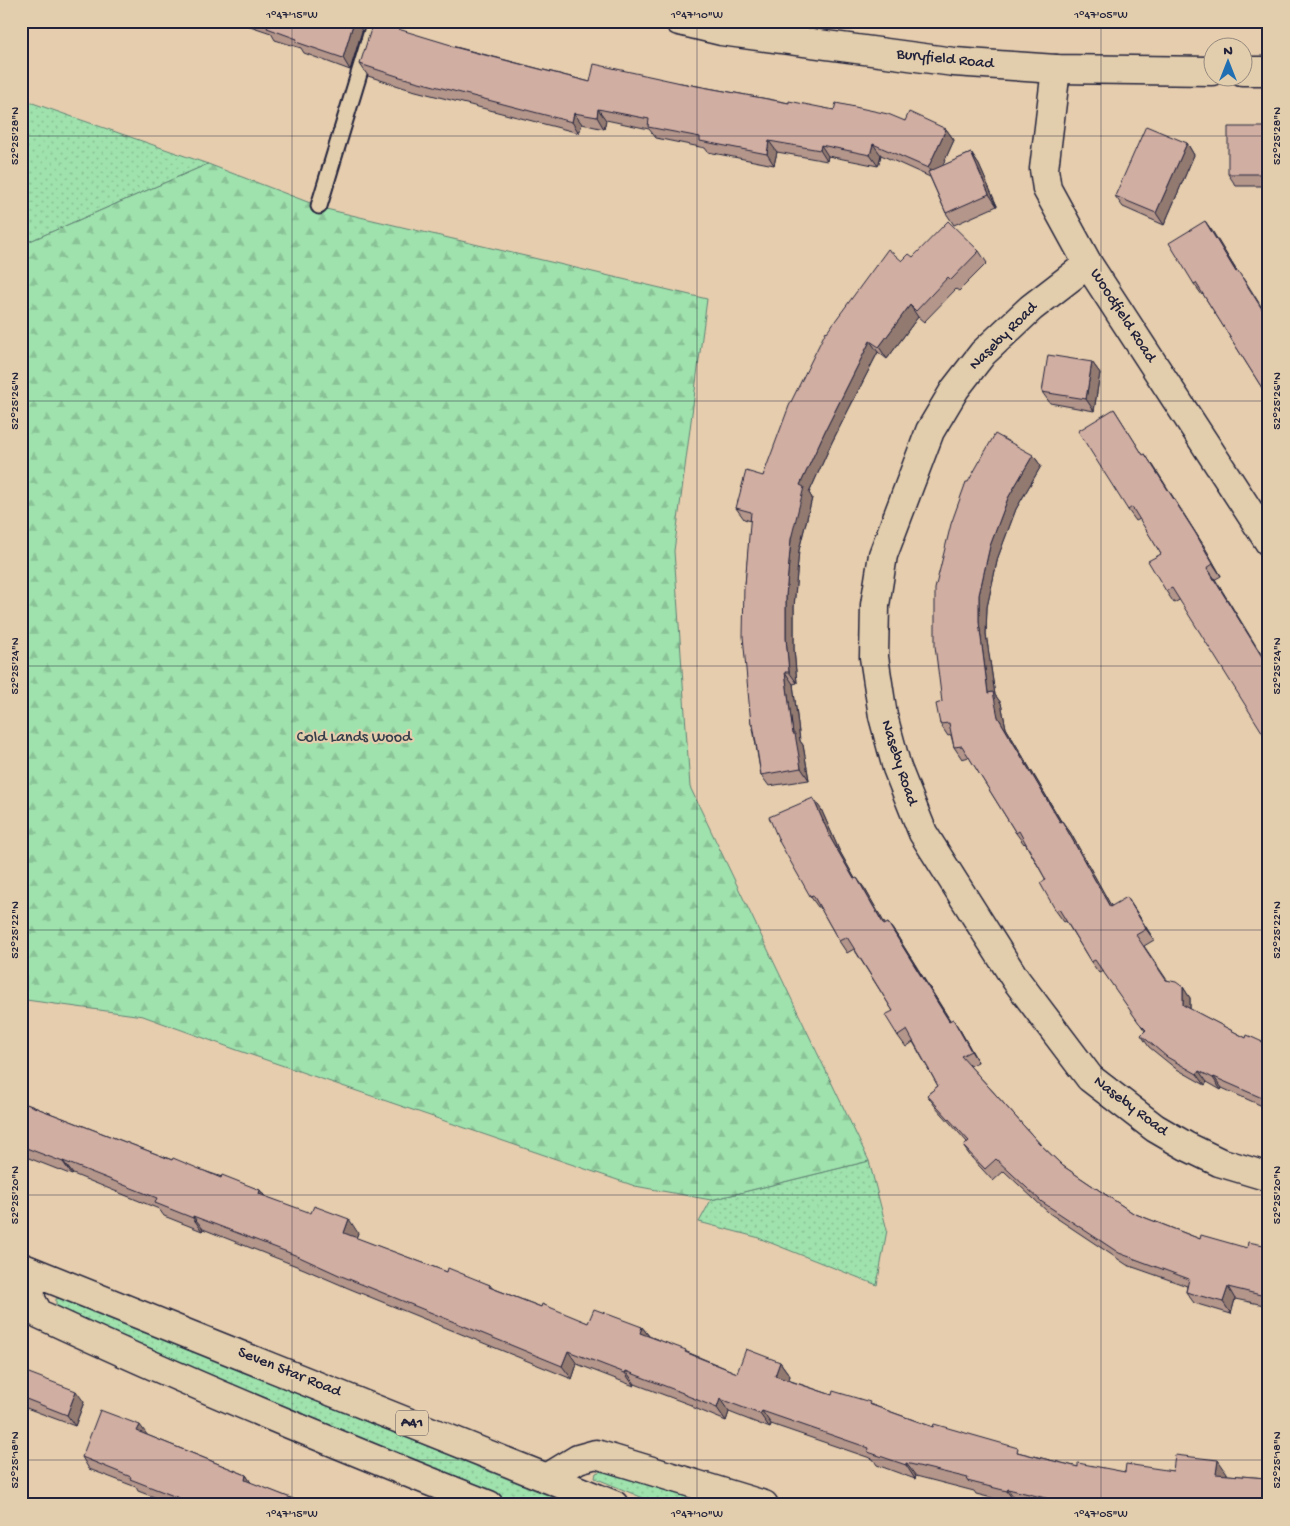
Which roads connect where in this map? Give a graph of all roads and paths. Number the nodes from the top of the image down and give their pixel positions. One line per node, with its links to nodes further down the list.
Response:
1 (375, 21): 7 (lane)
2 (679, 21): 3 (main road, Buryfield Road)
3 (1056, 69): 4 (main road, Buryfield Road); 8 (main road, Woodfield Road)
4 (1202, 71)
5 (1252, 71): 6 (main road)
6 (1269, 72)
7 (319, 206)
8 (1088, 264): 9 (main road, Woodfield Road); 10 (main road, Naseby Road)
9 (1269, 542)
10 (1269, 1176)
11 (25, 1269): 12 (main road, Seven Star Road / A41); 13 (main road, Seven Star Road)
12 (547, 1478): 14 (main road, Seven Star Road / A41); 15 (main road)
13 (489, 1505)
14 (614, 1505)
15 (764, 1505)

